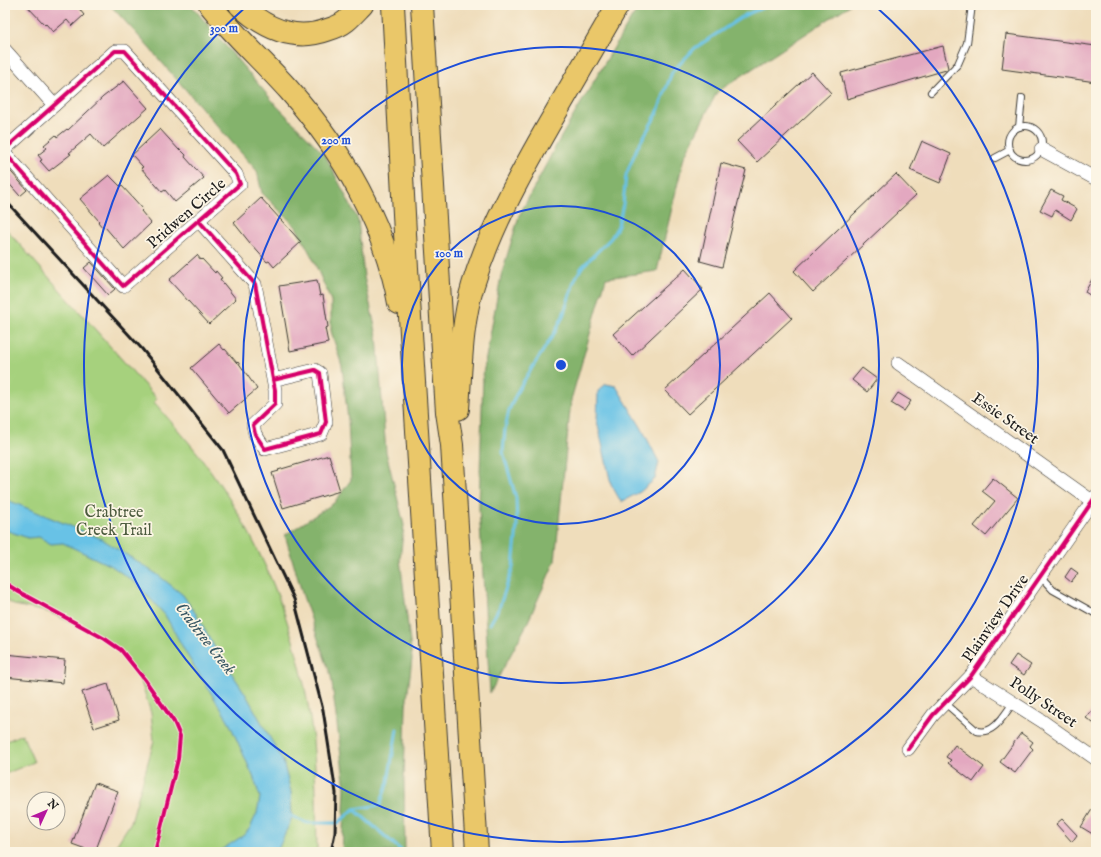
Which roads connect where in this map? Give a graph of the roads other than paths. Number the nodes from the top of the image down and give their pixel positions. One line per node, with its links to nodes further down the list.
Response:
1 (210, 5): 22 (highway)
2 (240, 5): 3 (highway)
3 (362, 5)
4 (393, 5): 22 (highway)
5 (422, 5): 23 (highway)
6 (618, 5): 23 (highway)
7 (972, 5): 9 (lane)
8 (5, 50): 11 (street)
9 (931, 92)
10 (1022, 98): 12 (lane)
11 (54, 105): 13 (street, Pridwen Circle); 19 (street, Pridwen Circle)
12 (1019, 128): 14 (lane); 15 (lane)
13 (5, 149)
14 (1010, 150): 15 (lane); 17 (lane)
15 (1041, 150): 18 (street)
16 (5, 153): 19 (street, Pridwen Circle)
17 (995, 158)
18 (1096, 179)
19 (199, 221): 21 (street)
20 (898, 363): 24 (street, Essie Street)
21 (273, 380): 21 (street)
22 (417, 427): 32 (highway)
23 (454, 484): 33 (highway)
24 (1094, 499): 25 (street, Plainview Drive)
25 (1040, 576): 26 (lane); 27 (street, Plainview Drive)
26 (1096, 614)
27 (971, 676): 28 (street, Plainview Drive); 29 (street, Polly Street)
28 (945, 703): 29 (lane); 30 (street, Plainview Drive)
29 (1013, 703): 31 (street, Polly Street)
30 (908, 749)
31 (1096, 759)
32 (443, 852)
33 (477, 852)

